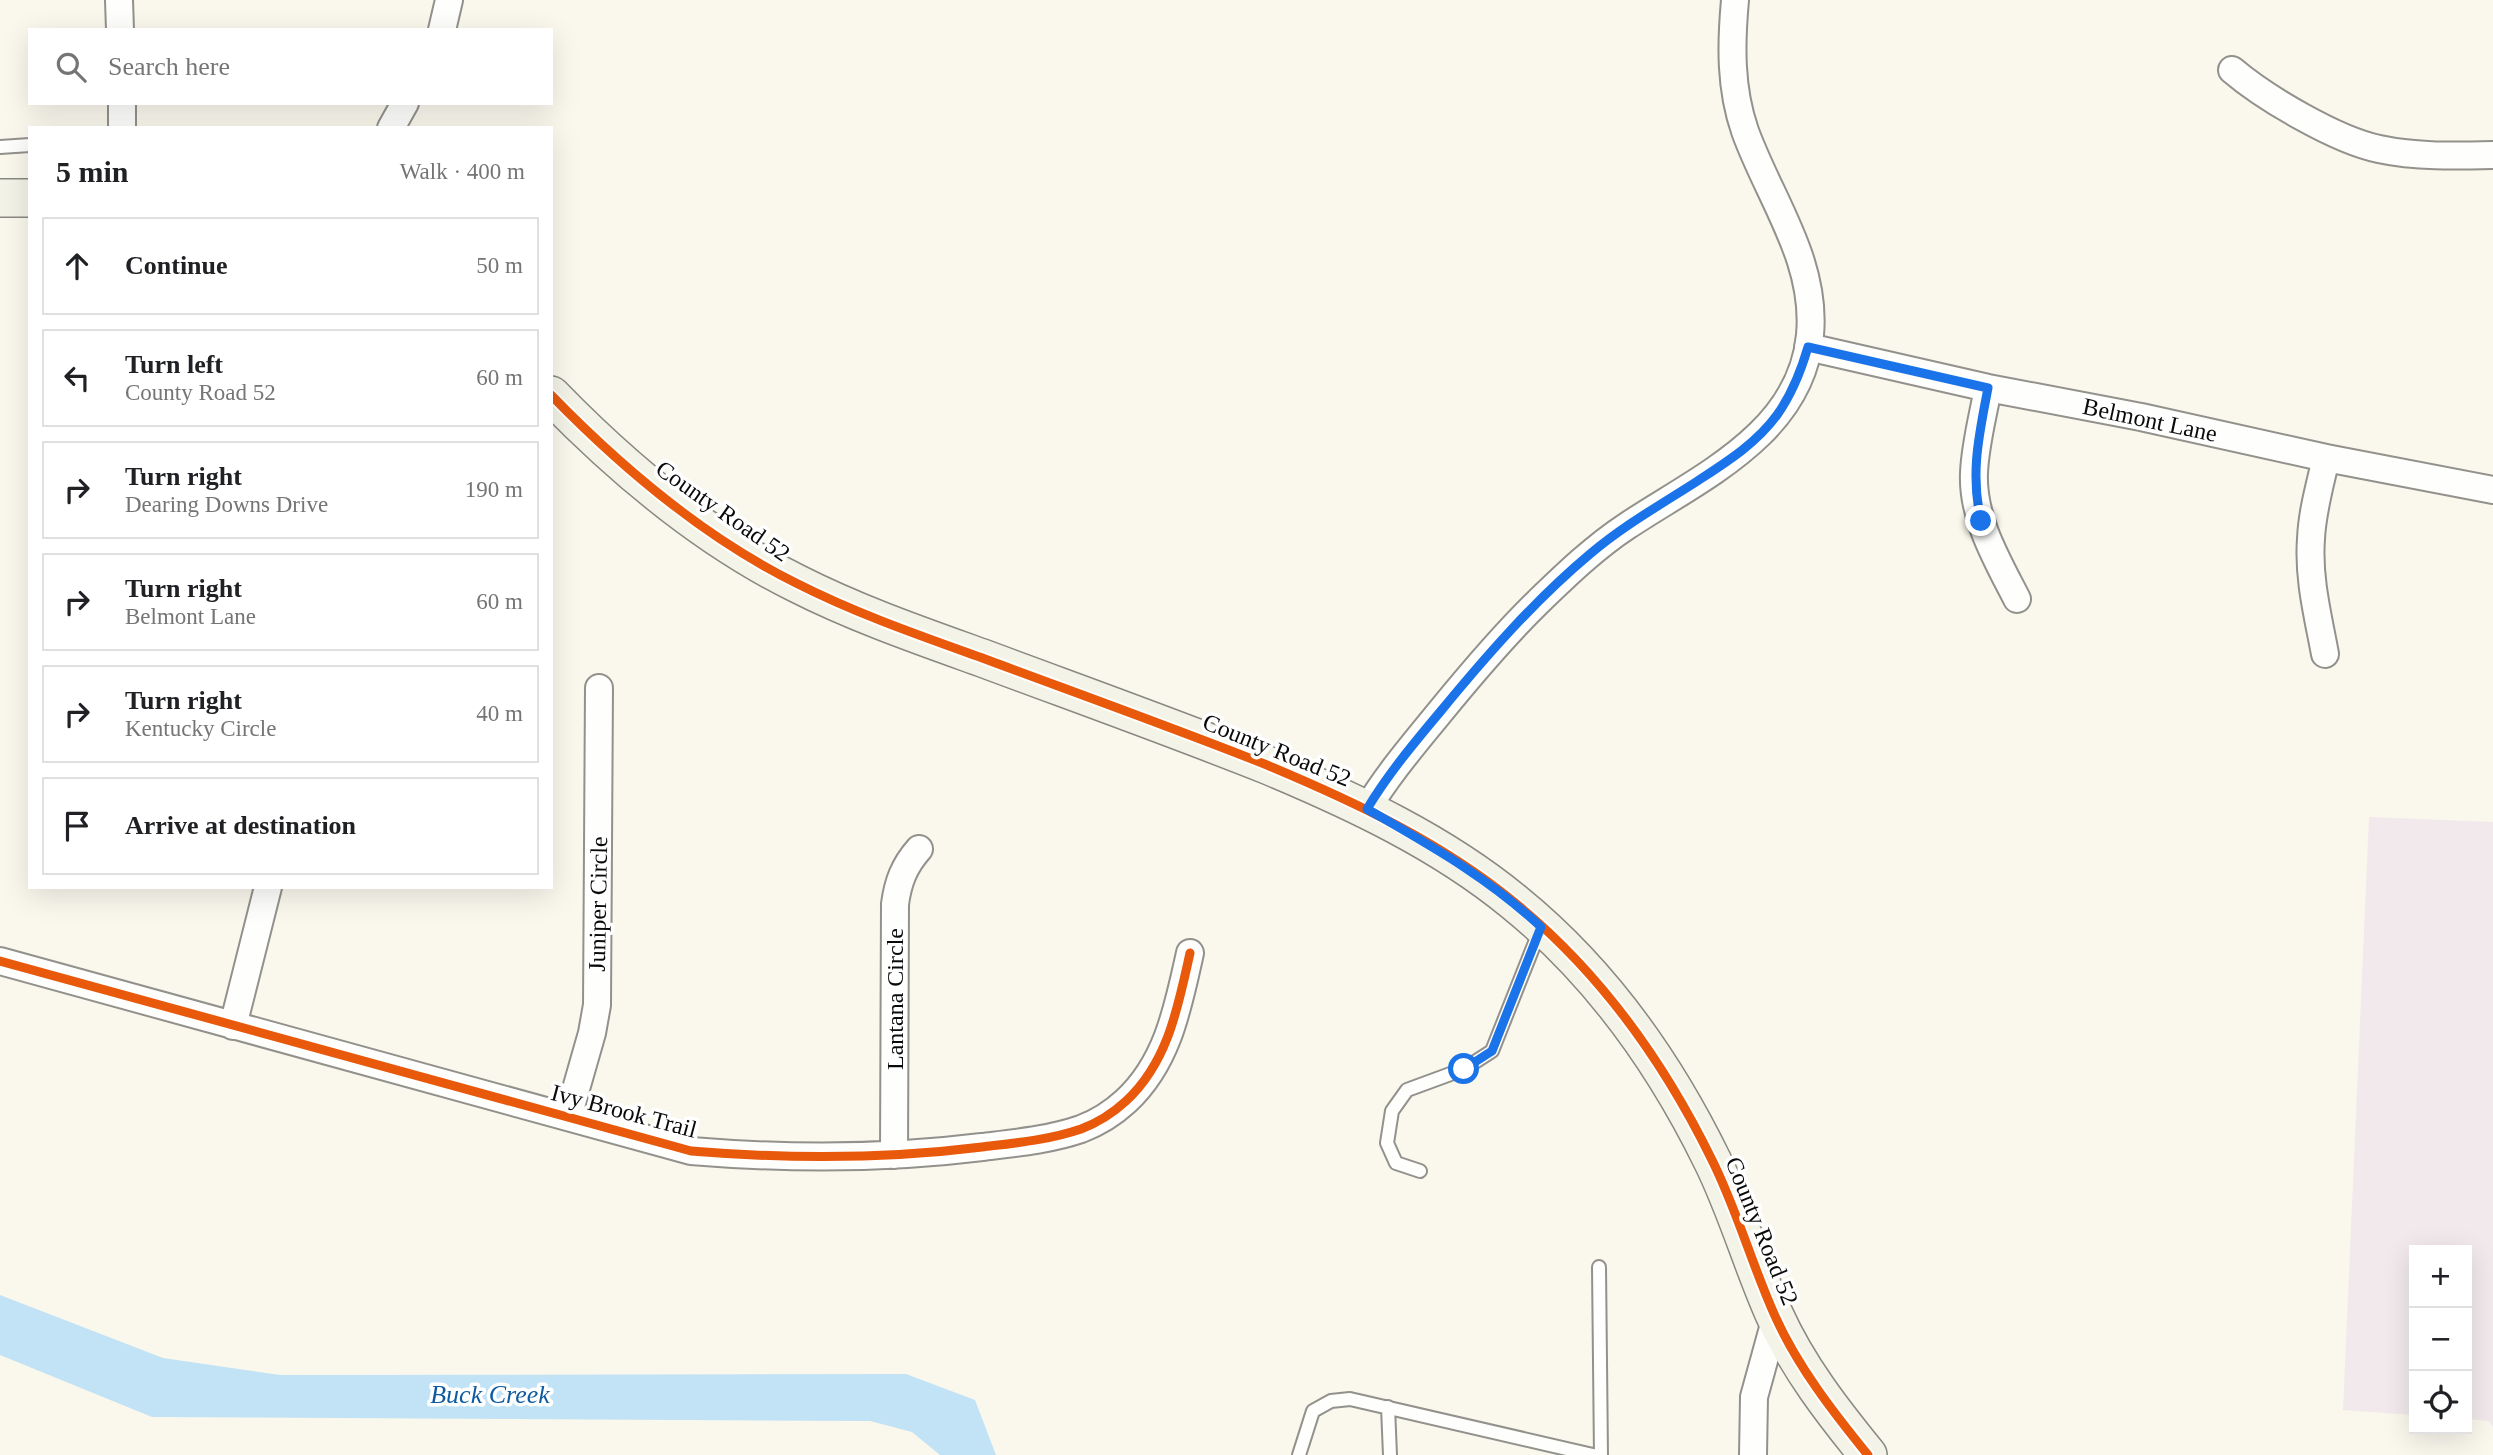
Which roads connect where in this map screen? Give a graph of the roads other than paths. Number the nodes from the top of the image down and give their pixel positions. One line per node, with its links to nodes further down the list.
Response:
1 (119, 0): 4 (street)
2 (449, 0): 5 (street)
3 (1735, 0): 16 (street)
4 (120, 28)
5 (442, 28)
6 (2232, 69): 13 (street)
7 (122, 105): 9 (street)
8 (404, 105): 10 (street)
9 (122, 126)
10 (392, 126)
11 (28, 145): 12 (lane)
12 (0, 147)
13 (2493, 155)
14 (0, 198): 15 (street)
15 (28, 198)
16 (1808, 347): 17 (street, Belmont Lane); 24 (street)
17 (1988, 388): 19 (street, Belmont Lane); 21 (street)
18 (553, 397): 24 (street, County Road 52)
19 (2326, 458): 20 (street, Belmont Lane); 22 (street)
20 (2493, 490)
21 (2017, 599)
22 (2325, 653)
23 (599, 688): 31 (street, Juniper Circle)
24 (1367, 809): 27 (street, County Road 52)
25 (919, 849): 32 (street, Lantana Circle)
26 (268, 889): 30 (street)
27 (1541, 927): 33 (lane); 35 (street, County Road 52)
28 (1190, 953): 32 (street, Ivy Brook Trail)
29 (0, 961): 30 (street, Ivy Brook Trail)
30 (233, 1026): 31 (street, Ivy Brook Trail)
31 (568, 1117): 32 (street, Ivy Brook Trail)
32 (894, 1155)
33 (1420, 1171)
34 (1599, 1267): 40 (lane)
35 (1776, 1317): 41 (street); 42 (street, County Road 52)
36 (1388, 1407): 37 (lane); 38 (lane); 39 (lane)
37 (1299, 1455)
38 (1390, 1455)
39 (1593, 1455)
40 (1601, 1455)
41 (1754, 1455)
42 (1868, 1455)

